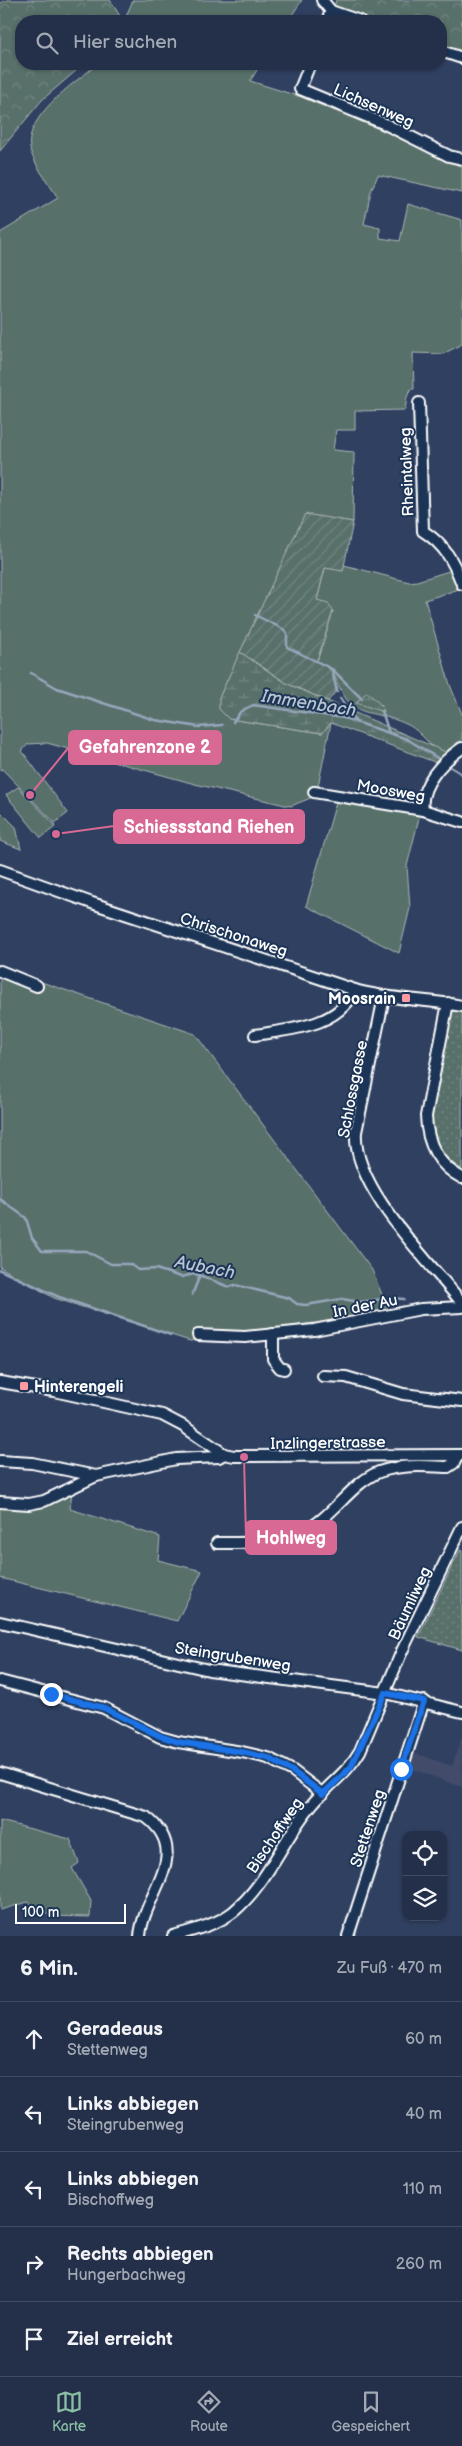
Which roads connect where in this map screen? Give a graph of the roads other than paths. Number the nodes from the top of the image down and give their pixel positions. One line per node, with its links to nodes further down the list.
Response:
1 (322, 0): 2 (street)
2 (332, 11): 3 (street); 4 (street)
3 (330, 15)
4 (343, 15)
5 (447, 53): 6 (street)
6 (462, 58)
7 (308, 70): 8 (street, Lichsenweg)
8 (462, 159)
9 (419, 403): 10 (street, Rheintalweg)
10 (462, 584)
11 (462, 748): 13 (street)
12 (314, 792): 13 (street, Moosweg)
13 (423, 810): 14 (street, Moosweg)
14 (462, 822)
15 (0, 870): 18 (street, Chrischonaweg)
16 (0, 971): 17 (street)
17 (37, 986)
18 (355, 990): 19 (street, Chrischonaweg); 22 (street)
19 (384, 997): 20 (street, Chrischonaweg); 24 (street, Schlossgasse)
20 (448, 1003): 21 (street, Chrischonaweg); 23 (street)
21 (462, 1006)
22 (255, 1035)
23 (462, 1178)
24 (462, 1303)
25 (462, 1307): 26 (street, In der Au)
26 (273, 1334): 27 (street, In der Au); 28 (street)
27 (198, 1335)
28 (284, 1369)
29 (323, 1376): 31 (street)
30 (0, 1382): 32 (street, Inzlingerstrasse)
31 (462, 1401)
32 (224, 1454): 33 (street, Inzlingerstrasse); 35 (street)
33 (460, 1455): 38 (street)
34 (0, 1461): 35 (street)
35 (96, 1476): 36 (street)
36 (0, 1502)
37 (462, 1527): 41 (street, Bäumliweg)
38 (217, 1544)
39 (0, 1622): 41 (street, Steingrubenweg)
40 (0, 1681): 45 (street)
41 (385, 1693): 42 (street, Steingrubenweg); 45 (street, Bischoffweg)
42 (424, 1701): 43 (street, Steingrubenweg); 48 (street, Stettenweg)
43 (462, 1712)
44 (0, 1773): 46 (street)
45 (323, 1794): 47 (street, Bischoffweg)
46 (140, 1936)
47 (173, 1936)
48 (348, 1936)

